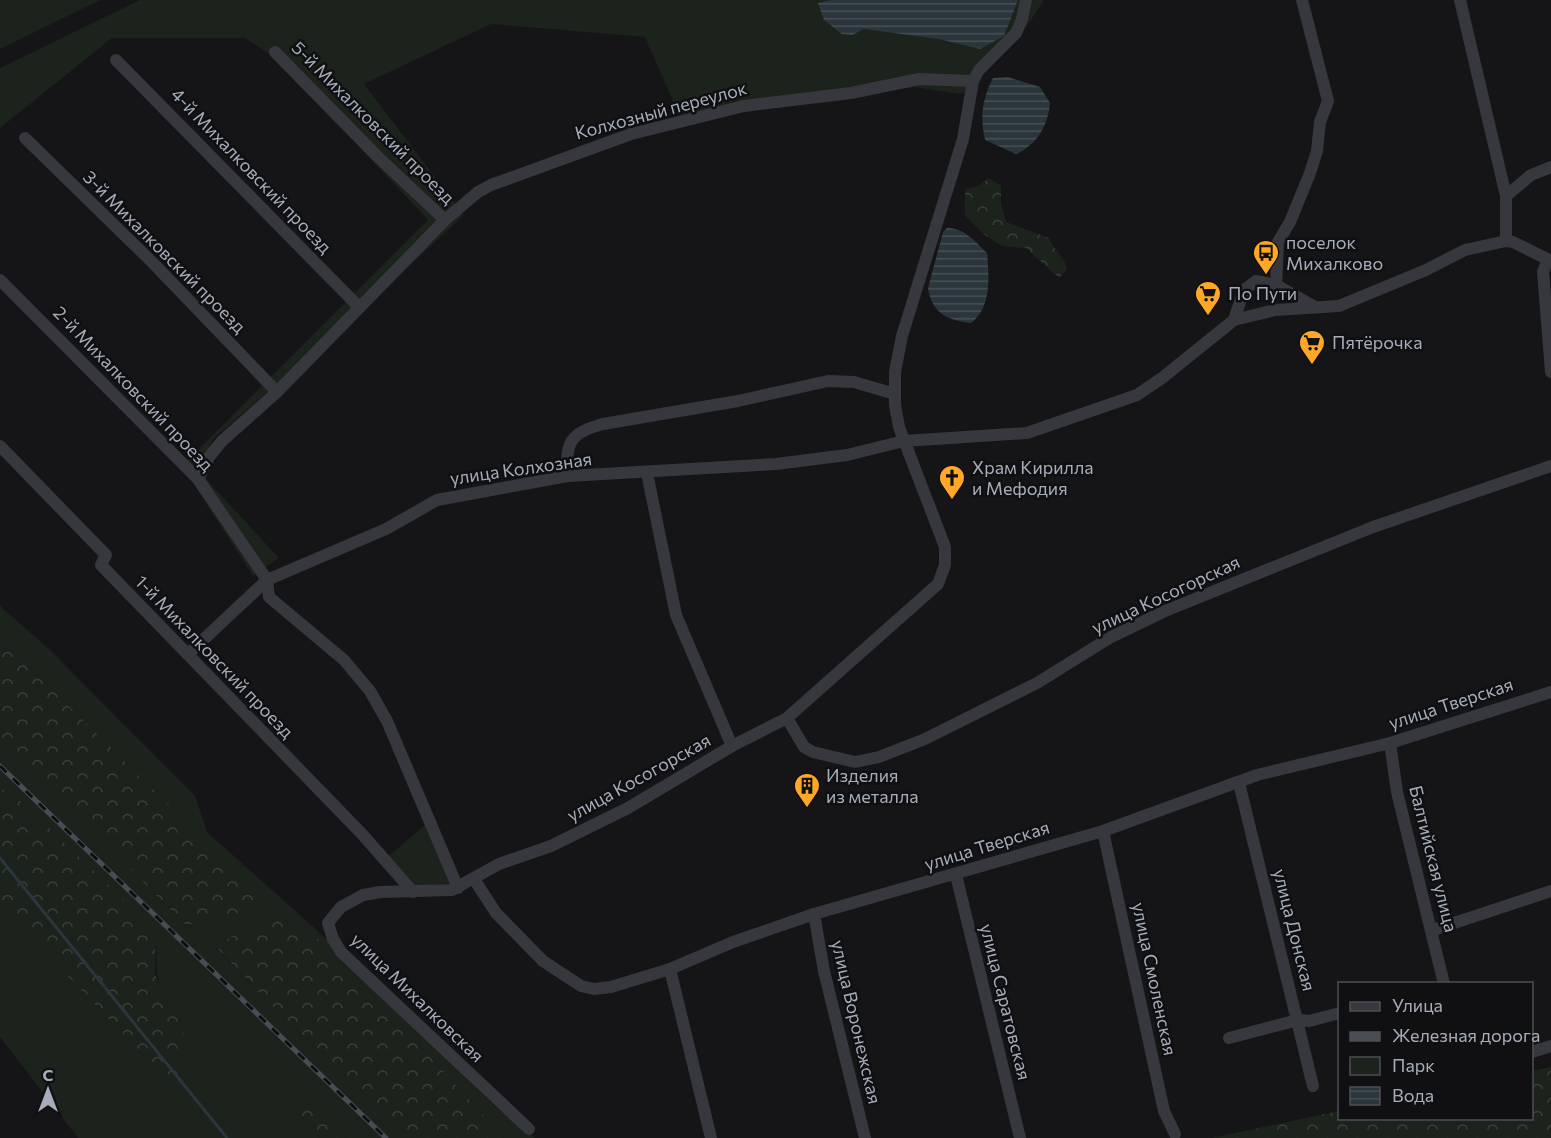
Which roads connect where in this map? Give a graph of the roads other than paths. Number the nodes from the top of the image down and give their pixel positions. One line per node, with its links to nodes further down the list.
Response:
1 (1026, 0): 6 (street)
2 (1302, 0): 14 (street)
3 (1460, 0): 9 (street)
4 (275, 52): 10 (street, 5-й Михалковский проезд)
5 (117, 60): 15 (street, 4-й Михалковский проезд)
6 (974, 81): 10 (street, Колхозный переулок); 20 (street, улица Косогорская)
7 (25, 138): 19 (street, 3-й Михалковский проезд)
8 (1551, 167): 9 (street)
9 (1506, 196): 11 (street)
10 (445, 220): 15 (street, Колхозный переулок)
11 (1506, 241): 12 (street); 16 (street)
12 (1549, 261): 18 (street)
13 (0, 280): 26 (street, 2-й Михалковский проезд)
14 (1277, 282): 16 (street); 17 (street)
15 (359, 307): 19 (street, Колхозный переулок)
16 (1319, 309): 17 (street)
17 (1234, 320): 21 (street, улица Колхозная)
18 (1551, 372)
19 (277, 392): 26 (street, Колхозный переулок)
20 (895, 394): 21 (street, улица Косогорская); 25 (street)
21 (904, 441): 24 (street, улица Колхозная); 30 (street, улица Косогорская)
22 (0, 446): 28 (street, 1-й Михалковский проезд)
23 (1551, 466): 30 (street, улица Косогорская)
24 (647, 473): 25 (street, улица Колхозная); 32 (street)
25 (568, 476): 27 (street, улица Колхозная)
26 (198, 479): 27 (street, 2-й Михалковский проезд)
27 (267, 580): 28 (street, улица Колхозная); 37 (street, 2-й Михалковский проезд)
28 (188, 654): 39 (street, 1-й Михалковский проезд)
29 (1551, 692): 31 (street, улица Тверская)
30 (787, 718): 32 (street, улица Косогорская)
31 (1390, 743): 33 (street, улица Тверская); 41 (street, Балтийская улица)
32 (732, 746): 36 (street, улица Косогорская)
33 (1239, 783): 34 (street, улица Тверская); 45 (street, улица Донская)
34 (1103, 831): 35 (street, улица Тверская); 51 (street, улица Смоленская)
35 (956, 875): 40 (street, улица Тверская); 54 (street, улица Саратовская)
36 (474, 879): 37 (street, улица Михалковская); 42 (street, улица Тверская)
37 (458, 888): 39 (street, улица Михалковская)
38 (1551, 891): 41 (street)
39 (413, 892): 50 (street, улица Михалковская)
40 (814, 914): 42 (street, улица Тверская); 53 (street, улица Воронежская)
41 (1433, 930): 43 (street, Балтийская улица)
42 (670, 969): 52 (street)
43 (1444, 982)
44 (1338, 1014): 45 (street)
45 (1298, 1020): 46 (street); 49 (street, улица Донская)
46 (1229, 1038)
47 (1551, 1047): 48 (street)
48 (1533, 1052)
49 (1313, 1086)
50 (529, 1129)
51 (1175, 1134)
52 (711, 1138)
53 (865, 1138)
54 (1020, 1138)

